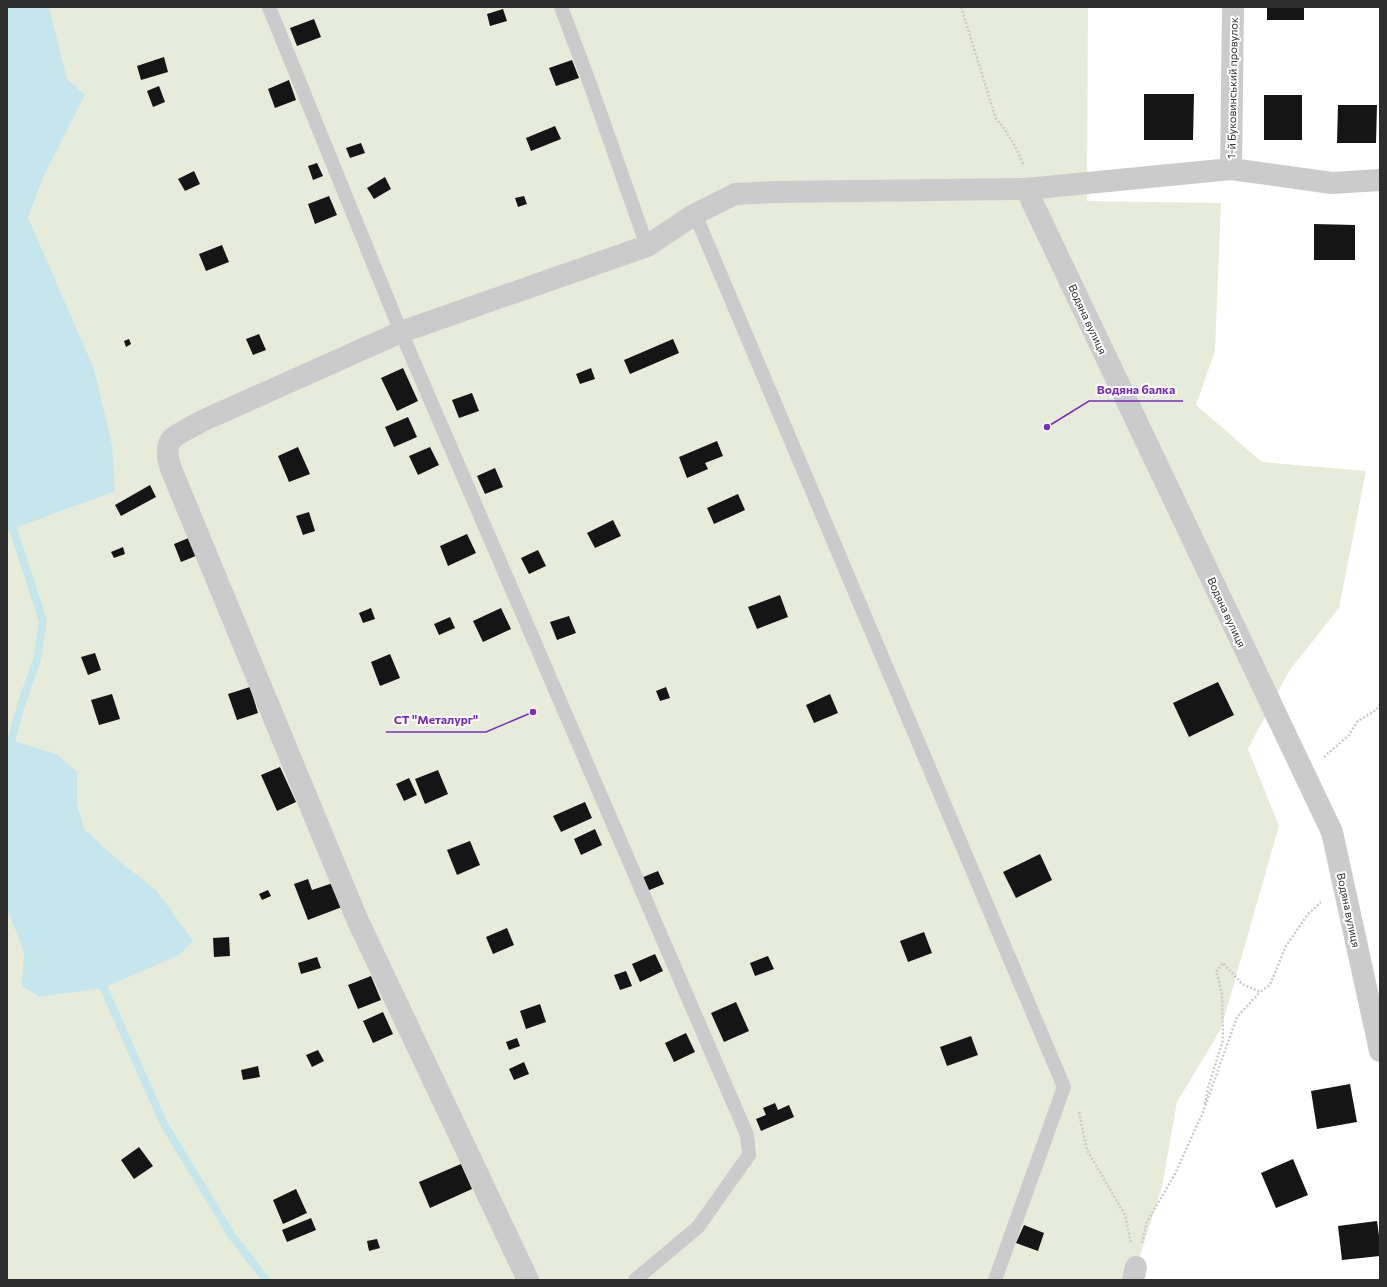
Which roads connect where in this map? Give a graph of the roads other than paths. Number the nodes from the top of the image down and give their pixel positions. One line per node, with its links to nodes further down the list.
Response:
1 (269, 7): 9 (lane)
2 (561, 7): 8 (lane)
3 (1233, 7): 4 (street, 1-й Буковинський провулок)
4 (1231, 169): 5 (street); 6 (street)
5 (1380, 180)
6 (1026, 189): 7 (street); 10 (street, Водяна вулиця)
7 (695, 214): 8 (street); 13 (lane)
8 (647, 246): 9 (street)
9 (401, 332): 11 (street); 12 (lane)
10 (1379, 1039)
11 (528, 1280)
12 (635, 1280)
13 (995, 1280)

